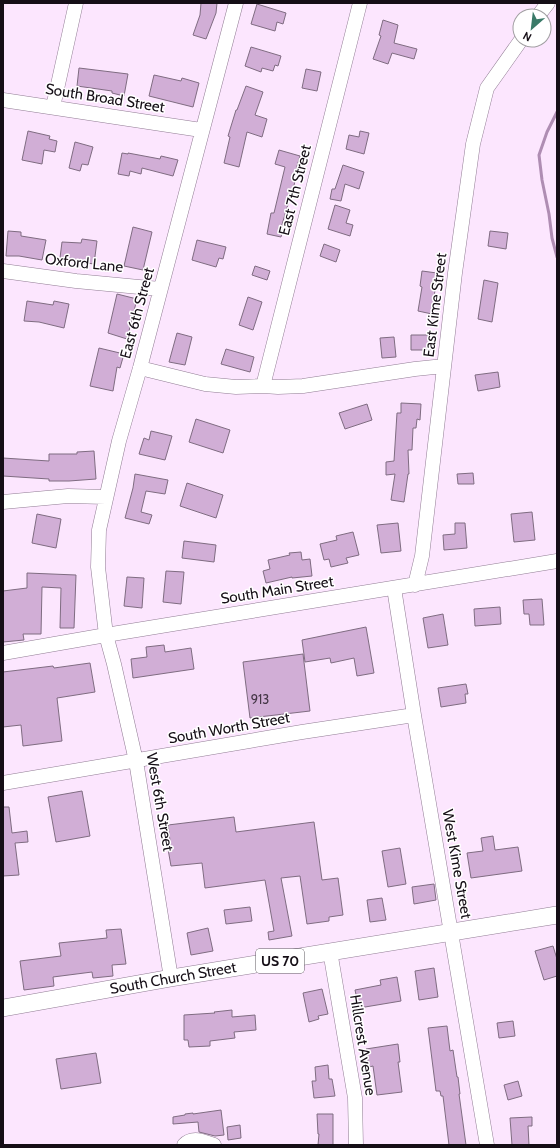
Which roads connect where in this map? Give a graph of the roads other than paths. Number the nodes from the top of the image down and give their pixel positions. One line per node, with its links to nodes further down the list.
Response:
1 (76, 3): 6 (street)
2 (236, 3): 7 (street, East 6th Street)
3 (360, 3): 12 (street, East 7th Street)
4 (516, 48): 10 (street, East Kime Street)
5 (3, 100): 6 (street, South Broad Street)
6 (52, 107): 7 (street, South Broad Street)
7 (201, 130): 9 (street, East 6th Street)
8 (3, 271): 9 (street, Oxford Lane)
9 (160, 289): 11 (street, East 6th Street)
10 (444, 366): 12 (street); 16 (street, East Kime Street)
11 (140, 368): 12 (street); 13 (street, East 6th Street)
12 (263, 386)
13 (106, 496): 14 (street); 18 (street, East 6th Street)
14 (3, 502)
15 (557, 561): 16 (street, South Main Street)
16 (415, 585): 17 (street, South Main Street)
17 (394, 588): 18 (street, South Main Street); 20 (street, West Kime Street)
18 (106, 635): 19 (street, South Main Street); 21 (street, West 6th Street)
19 (3, 653)
20 (414, 715): 21 (street, South Worth Street); 24 (street, West Kime Street)
21 (136, 761): 22 (street, South Worth Street); 26 (street, West 6th Street)
22 (3, 784)
23 (557, 915): 24 (main road, South Church Street / US 70)
24 (451, 931): 25 (main road, South Church Street / US 70); 31 (street, West Kime Street)
25 (330, 952): 26 (main road, South Church Street / US 70); 30 (street, Hillcrest Avenue)
26 (171, 978): 27 (main road, South Church Street / US 70)
27 (3, 1008)
28 (184, 1145): 29 (street)
29 (214, 1145)
30 (356, 1145)
31 (487, 1145)

